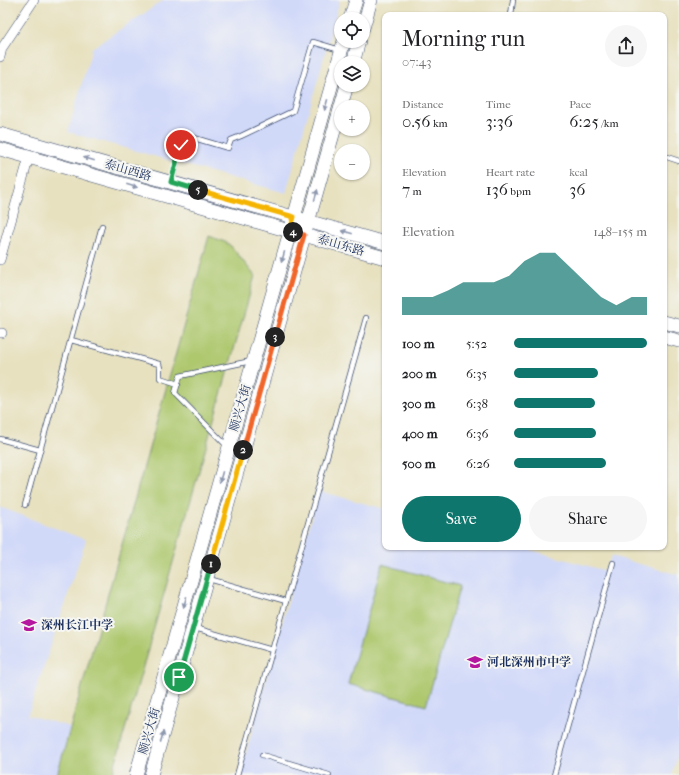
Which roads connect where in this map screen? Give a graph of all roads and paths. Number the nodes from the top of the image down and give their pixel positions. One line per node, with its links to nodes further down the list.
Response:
1 (34, 0): 10 (street)
2 (356, 0): 5 (main road)
3 (371, 0): 6 (main road)
4 (513, 0): 7 (lane)
5 (352, 12)
6 (368, 12)
7 (511, 12)
8 (334, 45): 17 (lane)
9 (343, 48): 18 (main road, 顺兴大街, one-way to 18)
10 (0, 57)
11 (345, 92): 18 (main road, 顺兴大街, one-way to 11)
12 (0, 134): 17 (main road, 泰山西路, one-way to 12)
13 (0, 149): 14 (main road, 泰山西路)
14 (29, 157): 20 (main road, 泰山西路, one-way to 20); 23 (street)
15 (667, 157): 16 (lane)
16 (679, 160)
17 (171, 182): 18 (main road, 泰山西路)
18 (302, 219): 20 (main road, 顺兴大街); 21 (main road, 泰山东路, one-way to 18)
19 (102, 226): 28 (lane)
20 (297, 233): 22 (main road, 泰山东路); 30 (main road, 顺兴大街, one-way to 30); 37 (main road, 顺兴大街)
21 (382, 242)
22 (382, 257)
23 (0, 260)
24 (366, 318): 38 (lane)
25 (667, 323): 26 (main road)
26 (679, 326)
27 (667, 338): 29 (main road)
28 (71, 340): 31 (lane); 34 (lane)
29 (679, 341)
30 (254, 360): 31 (lane); 33 (main road, 顺兴大街)
31 (178, 384): 33 (lane)
32 (0, 439): 34 (lane)
33 (229, 448): 43 (main road, 顺兴大街, one-way to 43)
34 (40, 450): 35 (lane)
35 (25, 505)
36 (613, 563): 47 (lane)
37 (207, 578): 38 (lane); 39 (main road, 顺兴大街)
38 (286, 601): 40 (lane)
39 (193, 628): 40 (lane); 44 (main road, 顺兴大街, one-way to 39)
40 (272, 650): 45 (lane)
41 (262, 756): 42 (lane)
42 (314, 773): 46 (lane)
43 (136, 775)
44 (152, 775)
45 (236, 775)
46 (329, 775)
47 (554, 775)

